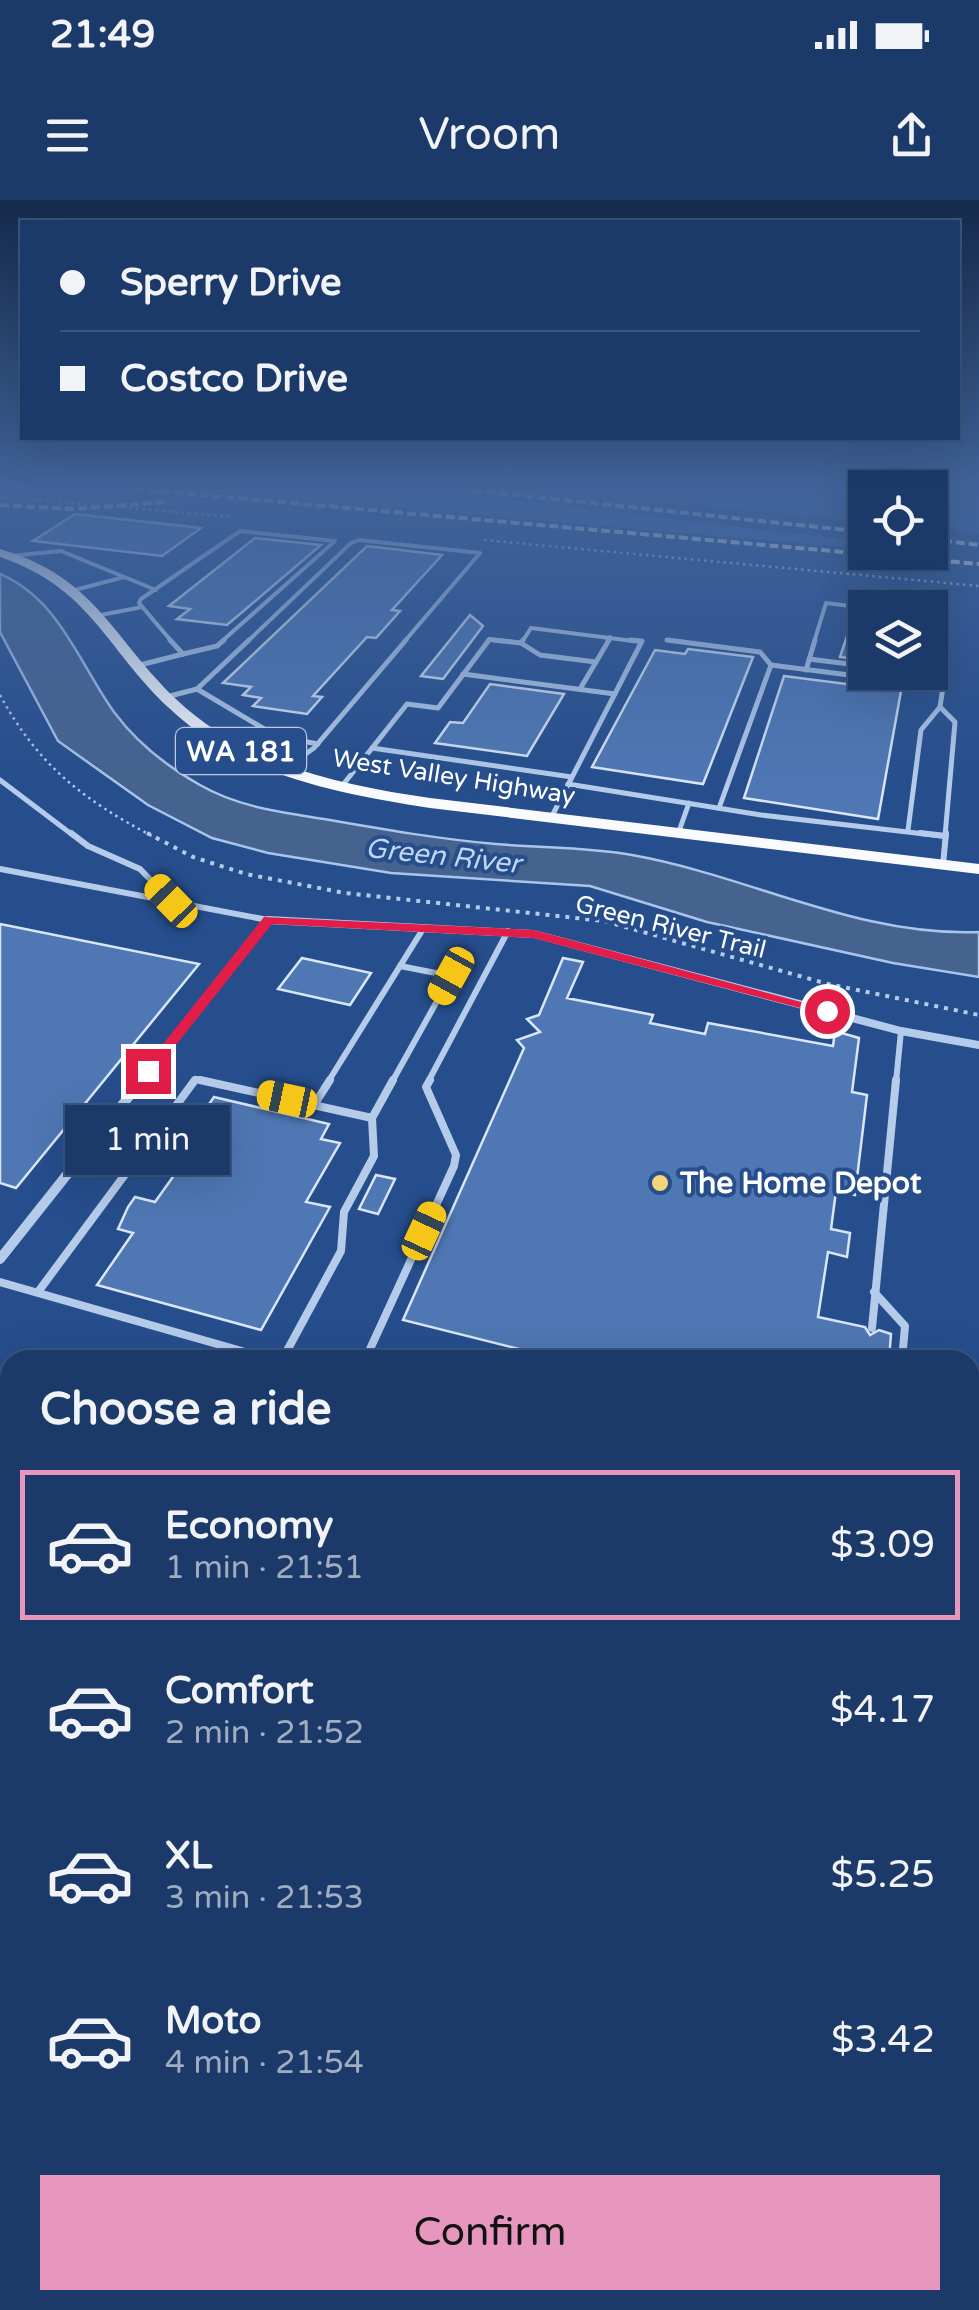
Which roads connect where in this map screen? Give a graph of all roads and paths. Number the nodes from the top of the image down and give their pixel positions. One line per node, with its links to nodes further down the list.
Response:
1 (70, 587): 8 (main road, West Valley Highway / WA 181)
2 (84, 587): 8 (lane)
3 (151, 587): 9 (lane)
4 (160, 587): 9 (lane)
5 (284, 587): 16 (lane)
6 (304, 587): 25 (lane)
7 (451, 587): 32 (lane)
8 (75, 590): 12 (main road, West Valley Highway / WA 181)
9 (156, 590): 11 (lane)
10 (848, 606): 17 (lane)
11 (142, 607): 12 (lane); 16 (lane)
12 (101, 616): 20 (main road, West Valley Highway / WA 181)
13 (610, 638): 15 (lane); 18 (lane); 28 (lane)
14 (667, 640): 21 (lane)
15 (521, 642): 18 (lane); 23 (lane)
16 (184, 656): 20 (lane)
17 (809, 659): 19 (lane); 22 (lane)
18 (596, 662): 26 (lane)
19 (848, 664)
20 (140, 665): 30 (main road, West Valley Highway / WA 181)
21 (771, 665): 22 (lane); 39 (lane)
22 (806, 670): 24 (lane)
23 (463, 674): 26 (lane); 33 (lane)
24 (848, 675)
25 (198, 689): 30 (lane); 32 (lane)
26 (580, 689): 28 (lane)
27 (943, 690): 31 (lane)
28 (615, 694): 35 (lane)
29 (0, 695): 52 (path, Green River Trail)
30 (166, 697): 34 (main road, West Valley Highway / WA 181)
31 (940, 707): 41 (lane); 43 (lane)
32 (318, 744): 34 (lane)
33 (372, 748): 35 (lane); 37 (lane)
34 (284, 770): 37 (main road, West Valley Highway / WA 181)
35 (570, 780): 38 (lane); 40 (lane)
36 (0, 782): 47 (lane)
37 (342, 786): 40 (main road, West Valley Highway / WA 181)
38 (689, 803): 39 (lane); 42 (lane)
39 (720, 808): 41 (lane)
40 (550, 818): 42 (main road, West Valley Highway / WA 181)
41 (908, 830): 43 (lane)
42 (678, 834): 45 (main road, West Valley Highway / WA 181)
43 (946, 836): 45 (lane)
44 (977, 864): 45 (main road, West Valley Highway / WA 181)
45 (943, 865)
46 (0, 868): 47 (lane)
47 (171, 901): 48 (lane)
48 (268, 920): 49 (street); 57 (street)
49 (423, 928): 50 (street); 51 (lane)
50 (508, 931): 53 (street); 64 (lane)
51 (400, 966): 55 (lane); 56 (lane)
52 (979, 1015)
53 (902, 1031): 54 (street); 60 (lane)
54 (979, 1045)
55 (314, 1105): 56 (lane); 59 (lane)
56 (372, 1118): 63 (lane)
57 (0, 1260)
58 (0, 1282): 59 (lane)
59 (38, 1292): 62 (lane)
60 (874, 1292): 61 (lane); 65 (lane)
61 (872, 1328)
62 (239, 1350)
63 (287, 1350)
64 (369, 1350)
65 (903, 1350)

